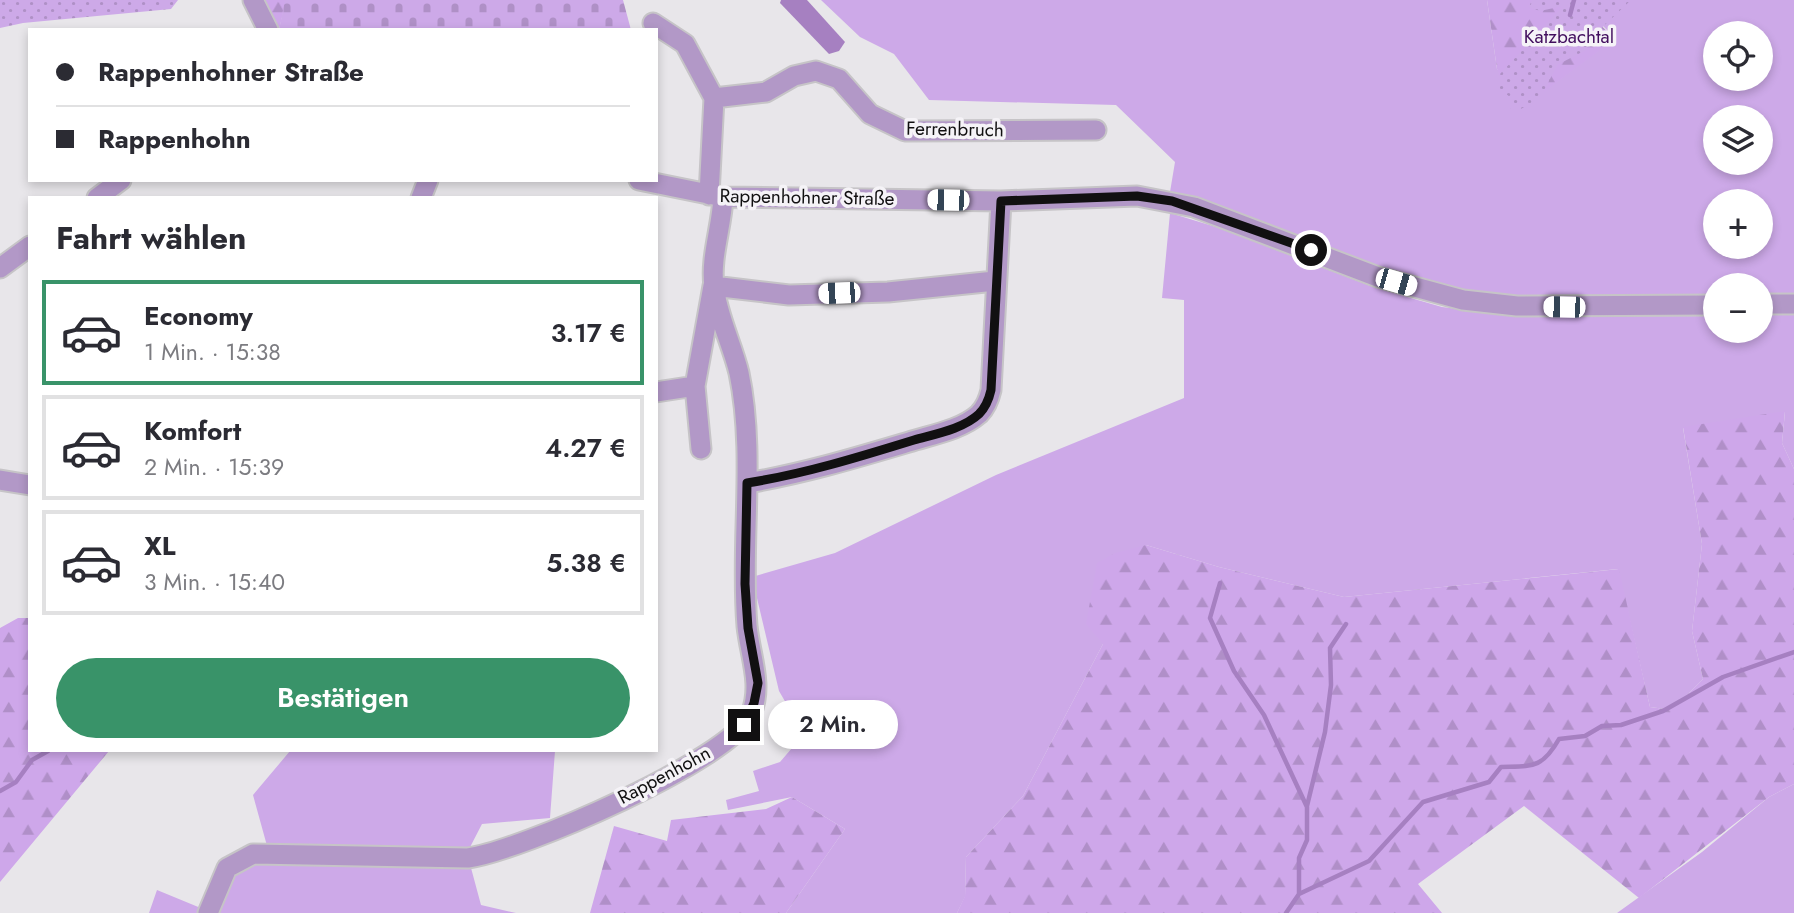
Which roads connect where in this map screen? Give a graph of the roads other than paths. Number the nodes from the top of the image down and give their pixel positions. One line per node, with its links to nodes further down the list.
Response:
1 (253, 0): 3 (street)
2 (653, 23): 4 (street)
3 (267, 28)
4 (714, 98): 5 (street, Ferrenbruch); 9 (street)
5 (1096, 130)
6 (118, 182): 8 (street)
7 (649, 182): 9 (street, Rappenhohner Straße)
8 (100, 196)
9 (716, 196): 10 (street, Rappenhohner Straße); 14 (street, Rappenhohn)
10 (1001, 201): 13 (street); 17 (street, Rappenhohner Straße)
11 (28, 247): 12 (street)
12 (0, 268)
13 (995, 281): 14 (street); 22 (street)
14 (713, 286): 18 (street, Rappenhohn); 22 (street, Rappenhohn)
15 (1773, 304): 16 (street)
16 (1794, 304)
17 (1703, 305)
18 (695, 386): 19 (street); 20 (street, Rappenhohn)
19 (658, 392)
20 (701, 449)
21 (0, 480): 23 (street)
22 (747, 483): 24 (street, Rappenhohn)
23 (28, 485)
24 (208, 913)

